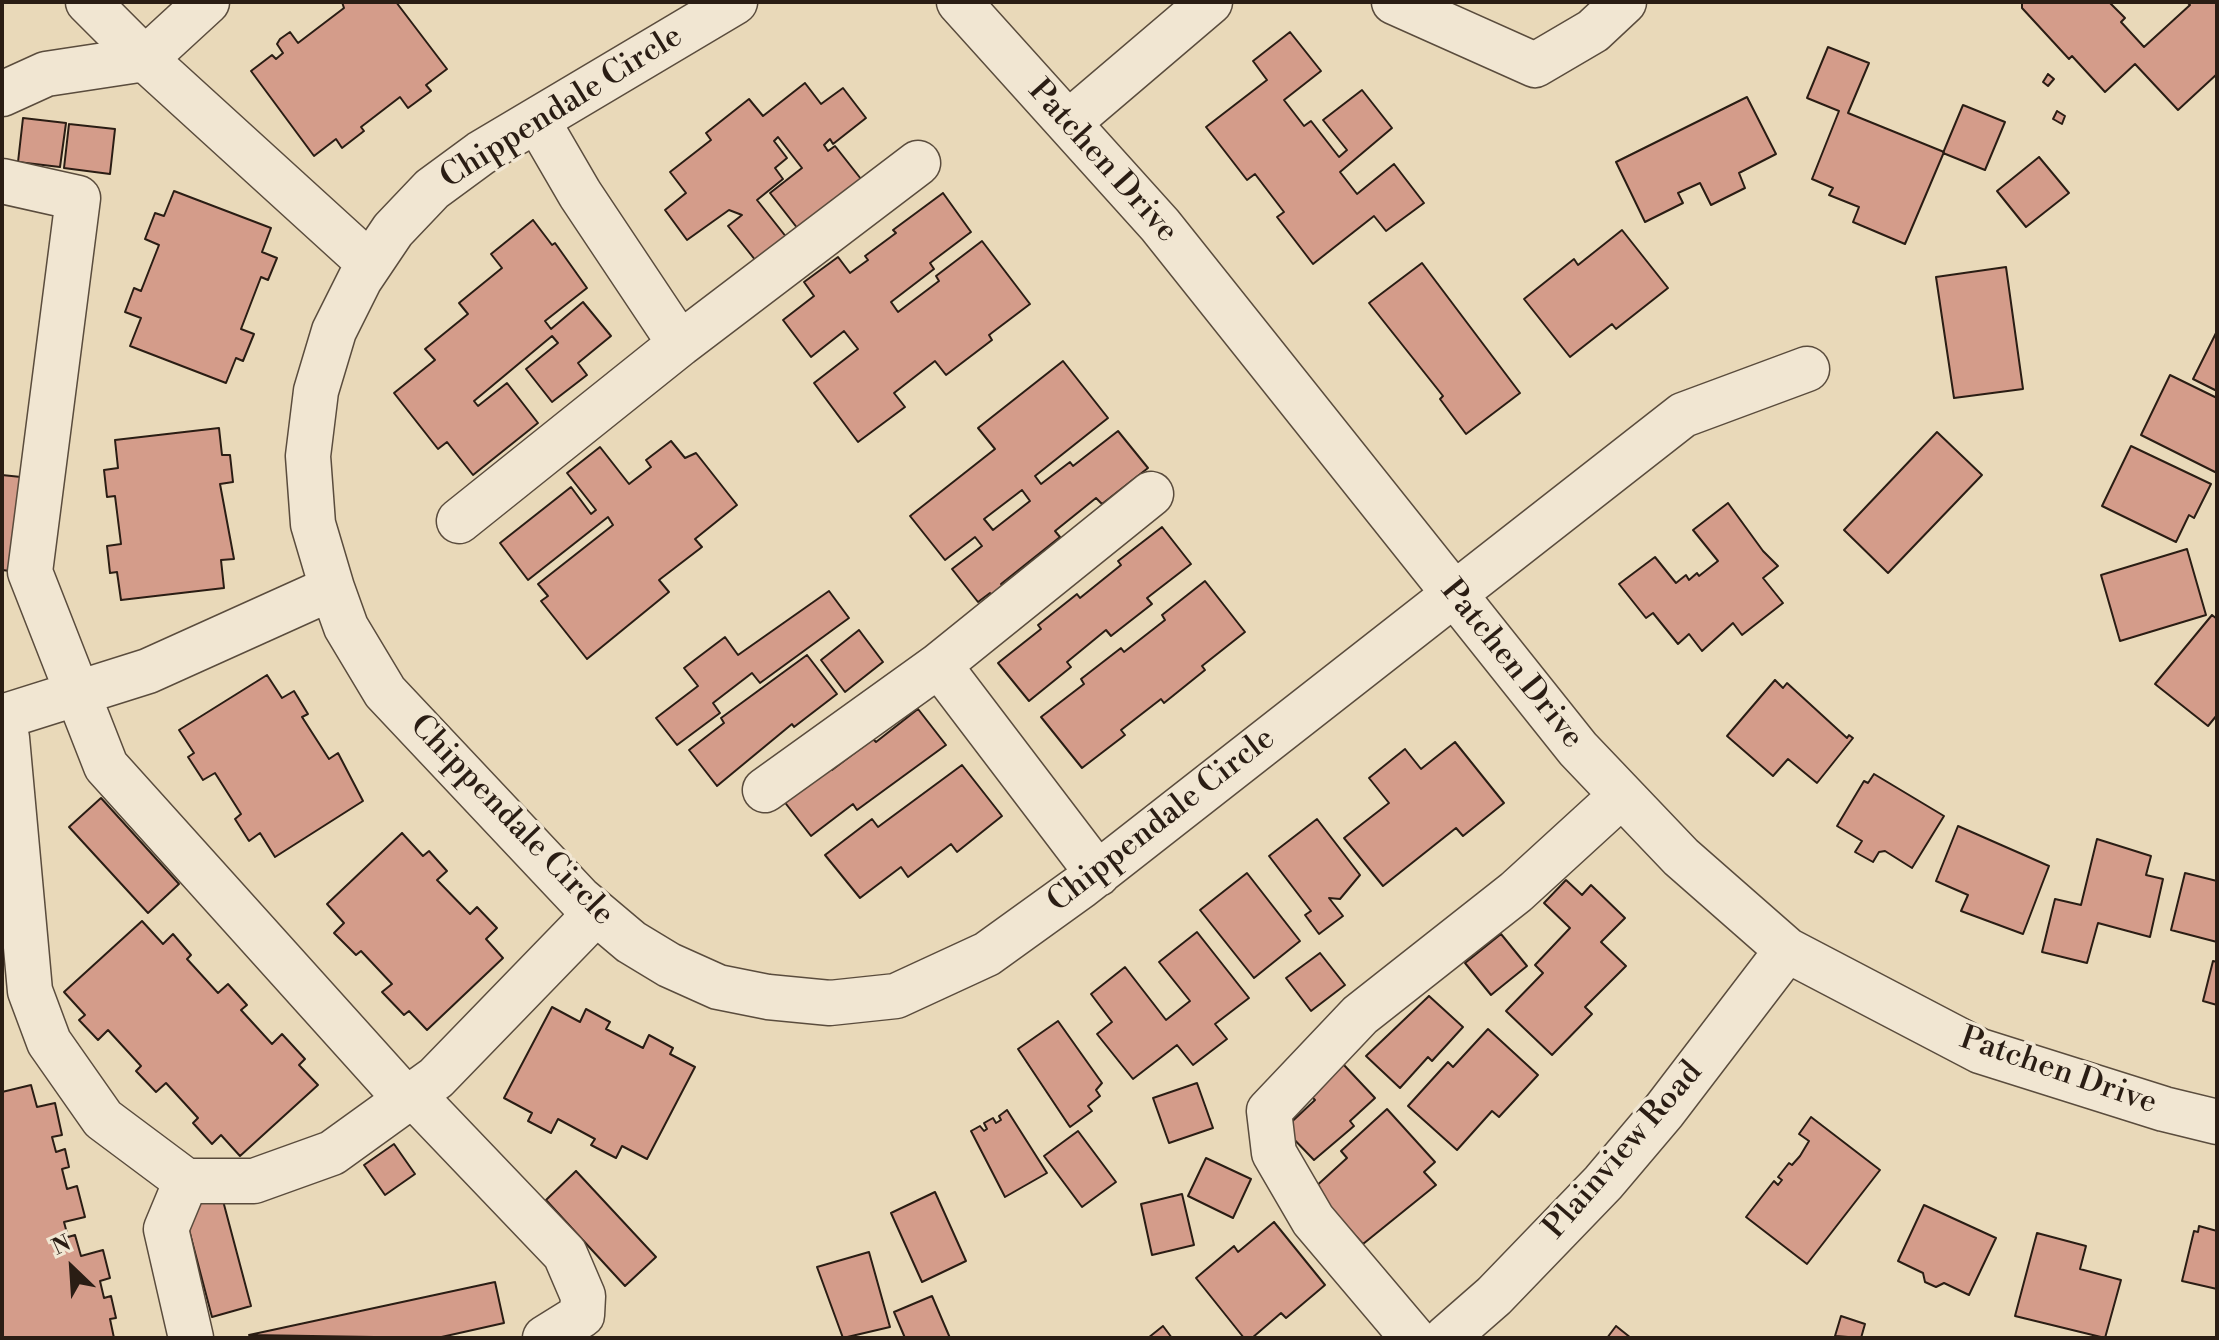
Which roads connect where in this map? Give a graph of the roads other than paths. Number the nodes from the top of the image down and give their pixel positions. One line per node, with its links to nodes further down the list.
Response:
1 (88, 2): 8 (street)
2 (207, 2): 8 (street)
3 (735, 2): 10 (street, Chippendale Circle)
4 (959, 2): 11 (street, Patchen Drive)
5 (1210, 2): 11 (street)
6 (1394, 2): 7 (street)
7 (1624, 2)
8 (145, 59): 9 (street); 14 (street)
9 (2, 94)
10 (537, 120): 14 (street, Chippendale Circle); 15 (street)
11 (1068, 123): 20 (street, Patchen Drive)
12 (918, 163): 15 (street)
13 (2, 181): 22 (street)
14 (370, 264): 19 (street, Chippendale Circle)
15 (680, 344): 18 (street)
16 (1807, 369): 20 (street, Chippendale Circle)
17 (1151, 494): 21 (street)
18 (459, 521)
19 (332, 588): 22 (street); 28 (street, Chippendale Circle)
20 (1453, 592): 26 (street, Patchen Drive); 27 (street, Chippendale Circle)
21 (939, 665): 25 (street); 27 (street)
22 (78, 693): 23 (street); 30 (street)
23 (2, 717)
24 (2, 724): 32 (street)
25 (765, 790)
26 (1621, 796): 29 (street, Patchen Drive); 35 (street)
27 (1098, 874): 28 (street, Chippendale Circle)
28 (596, 913): 30 (street)
29 (1787, 950): 31 (street, Patchen Drive); 36 (street, Plainview Road)
30 (410, 1097): 32 (street); 34 (street)
31 (2217, 1122)
32 (186, 1181): 33 (street)
33 (191, 1338)
34 (545, 1338)
35 (1413, 1338)
36 (1446, 1338)

